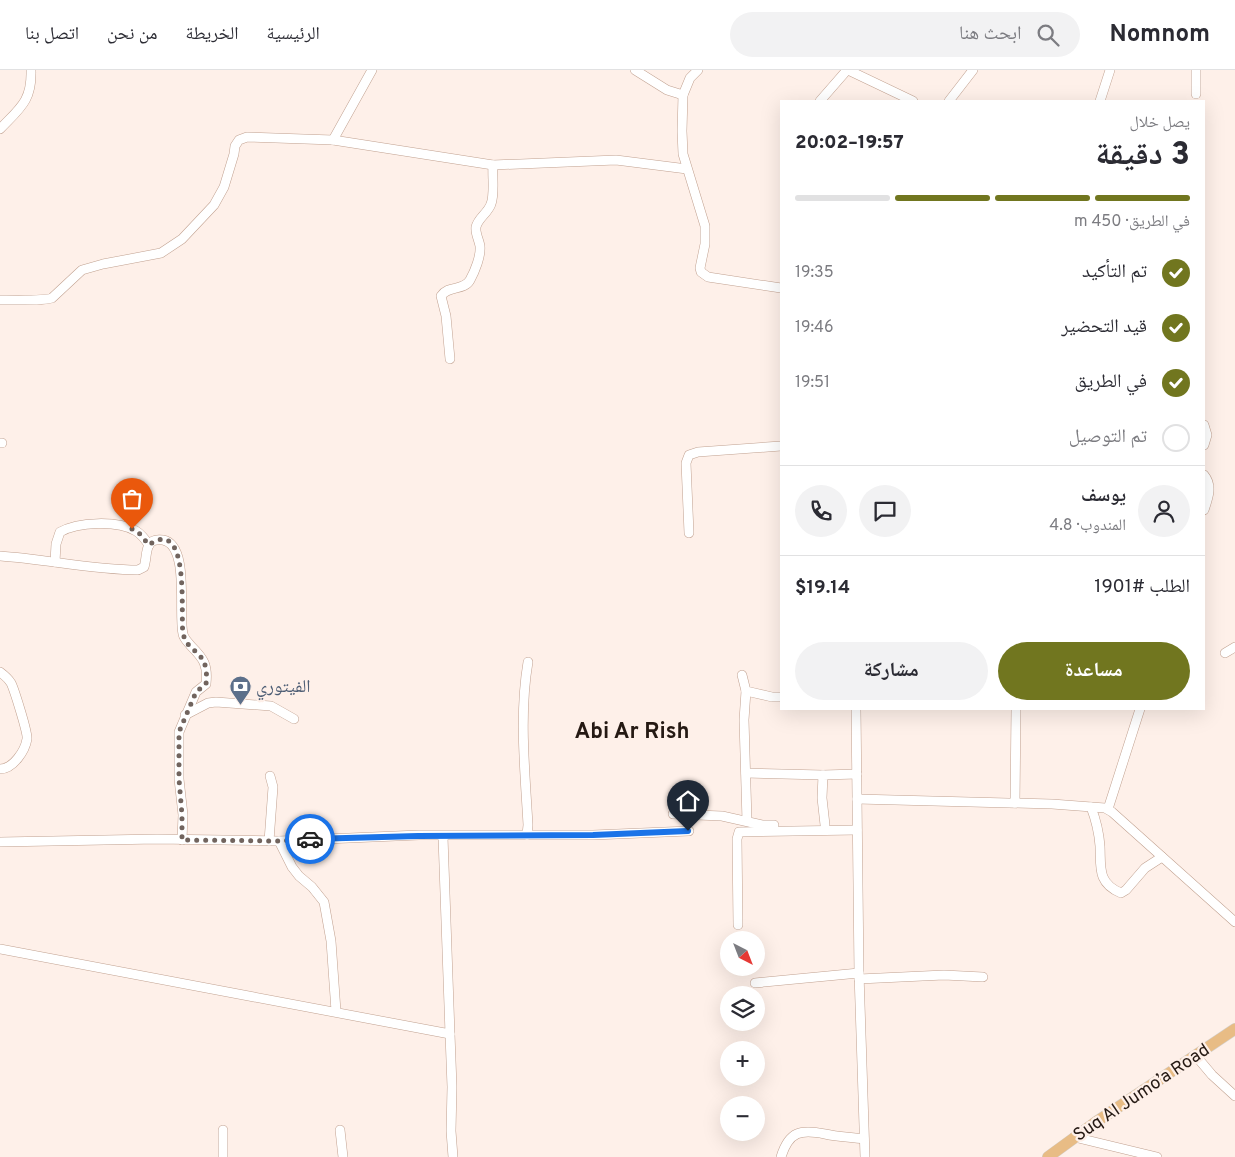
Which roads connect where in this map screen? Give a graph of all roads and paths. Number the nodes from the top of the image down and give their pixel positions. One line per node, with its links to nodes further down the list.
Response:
1 (31, 70): 15 (street)
2 (372, 70): 16 (street)
3 (635, 70): 10 (street)
4 (698, 70): 10 (street)
5 (847, 70): 11 (street); 12 (street)
6 (973, 70): 13 (street)
7 (1110, 70): 14 (street)
8 (1196, 70): 9 (street)
9 (1196, 94)
10 (683, 95): 18 (street)
11 (821, 100)
12 (911, 100)
13 (950, 100)
14 (1100, 100)
15 (0, 130)
16 (333, 140): 17 (street); 20 (street)
17 (492, 165): 18 (street); 21 (street)
18 (687, 169): 19 (street)
19 (780, 288)
20 (0, 300)
21 (450, 359)
22 (1205, 428): 23 (street)
23 (1205, 442)
24 (780, 446): 27 (street)
25 (1205, 476): 26 (street)
26 (1205, 507)
27 (689, 534)
28 (149, 545): 30 (street); 30 (street); 41 (street)
29 (0, 556): 30 (street)
30 (55, 562)
31 (1235, 647): 32 (street)
32 (1225, 653)
33 (528, 662): 57 (street)
34 (0, 672): 43 (street)
35 (742, 675): 36 (street)
36 (746, 691): 37 (street); 44 (street)
37 (780, 697)
38 (856, 710): 45 (street)
39 (1016, 710): 49 (street)
40 (1140, 710): 51 (street)
41 (185, 716): 42 (street); 59 (street)
42 (294, 719)
43 (0, 769)
44 (746, 773): 46 (street); 53 (street)
45 (857, 774): 46 (street); 48 (street)
46 (823, 775): 54 (street)
47 (270, 776): 60 (street)
48 (857, 799): 49 (street); 55 (street)
49 (1016, 803): 50 (street)
50 (1091, 807): 51 (street); 63 (street)
51 (1108, 809): 63 (street)
52 (673, 814): 53 (street)
53 (747, 821): 54 (street)
54 (825, 825): 55 (street)
55 (857, 827): 65 (street); 67 (street)
56 (688, 831): 57 (street)
57 (527, 836): 58 (street)
58 (442, 837): 61 (street); 72 (street)
59 (182, 840): 60 (street); 62 (street)
60 (269, 841): 61 (street)
61 (279, 841): 70 (street)
62 (0, 842)
63 (1162, 857): 64 (street)
64 (1235, 922)
65 (738, 925)
66 (0, 949): 70 (street)
67 (859, 976): 68 (street); 69 (street); 78 (street)
68 (983, 978)
69 (755, 983)
70 (336, 1012): 72 (street)
71 (1235, 1029): 73 (main road, Suq Al Jumo’a Road)
72 (450, 1034): 81 (street)
73 (1196, 1056): 74 (street); 77 (main road, Suq Al Jumo’a Road)
74 (1235, 1096)
75 (223, 1130): 79 (street)
76 (340, 1130): 80 (street)
77 (1074, 1137): 84 (main road, Suq Al Jumo’a Road); 85 (street)
78 (864, 1139): 82 (street); 83 (street)
79 (223, 1157)
80 (343, 1157)
81 (453, 1157)
82 (781, 1157)
83 (864, 1157)
84 (1048, 1157)
85 (1157, 1157)

